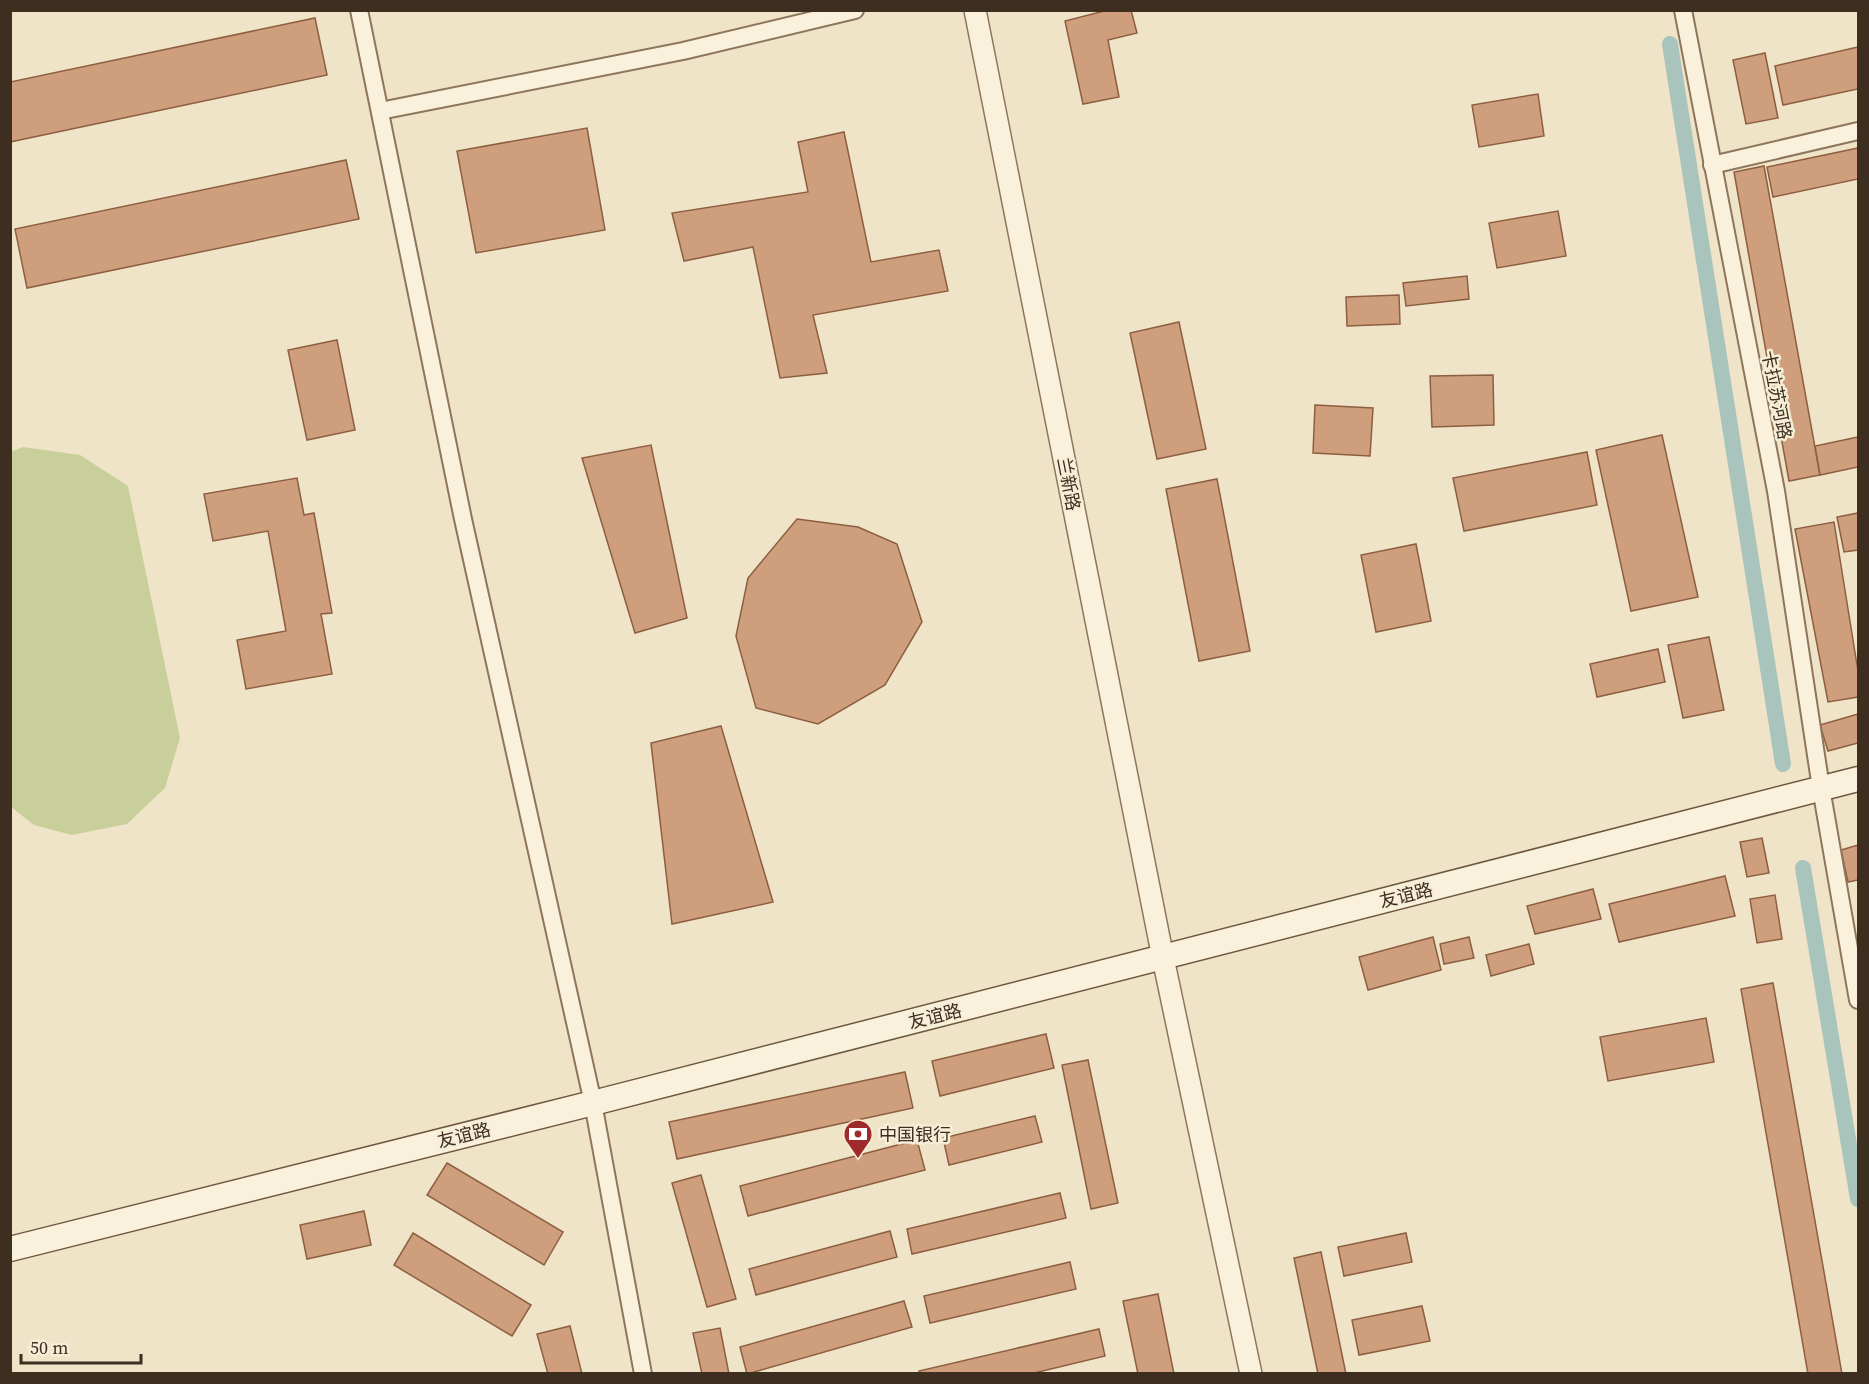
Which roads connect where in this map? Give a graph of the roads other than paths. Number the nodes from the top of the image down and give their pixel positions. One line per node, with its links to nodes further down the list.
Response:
1 (359, 10): 5 (street)
2 (855, 10): 5 (street)
3 (975, 10): 10 (street, 兰新路)
4 (1683, 10): 7 (street, 卡拉苏河路)
5 (380, 111): 12 (street)
6 (1858, 131): 7 (street)
7 (1712, 165): 9 (street, 卡拉苏河路)
8 (1858, 778): 9 (main road, 友谊路)
9 (1821, 788): 10 (main road, 友谊路); 11 (street, 卡拉苏河路)
10 (1163, 958): 12 (main road, 友谊路); 15 (street, 兰新路)
11 (1858, 1000)
12 (593, 1103): 13 (main road, 友谊路); 14 (street)
13 (10, 1249)
14 (643, 1374)
15 (1251, 1374)

